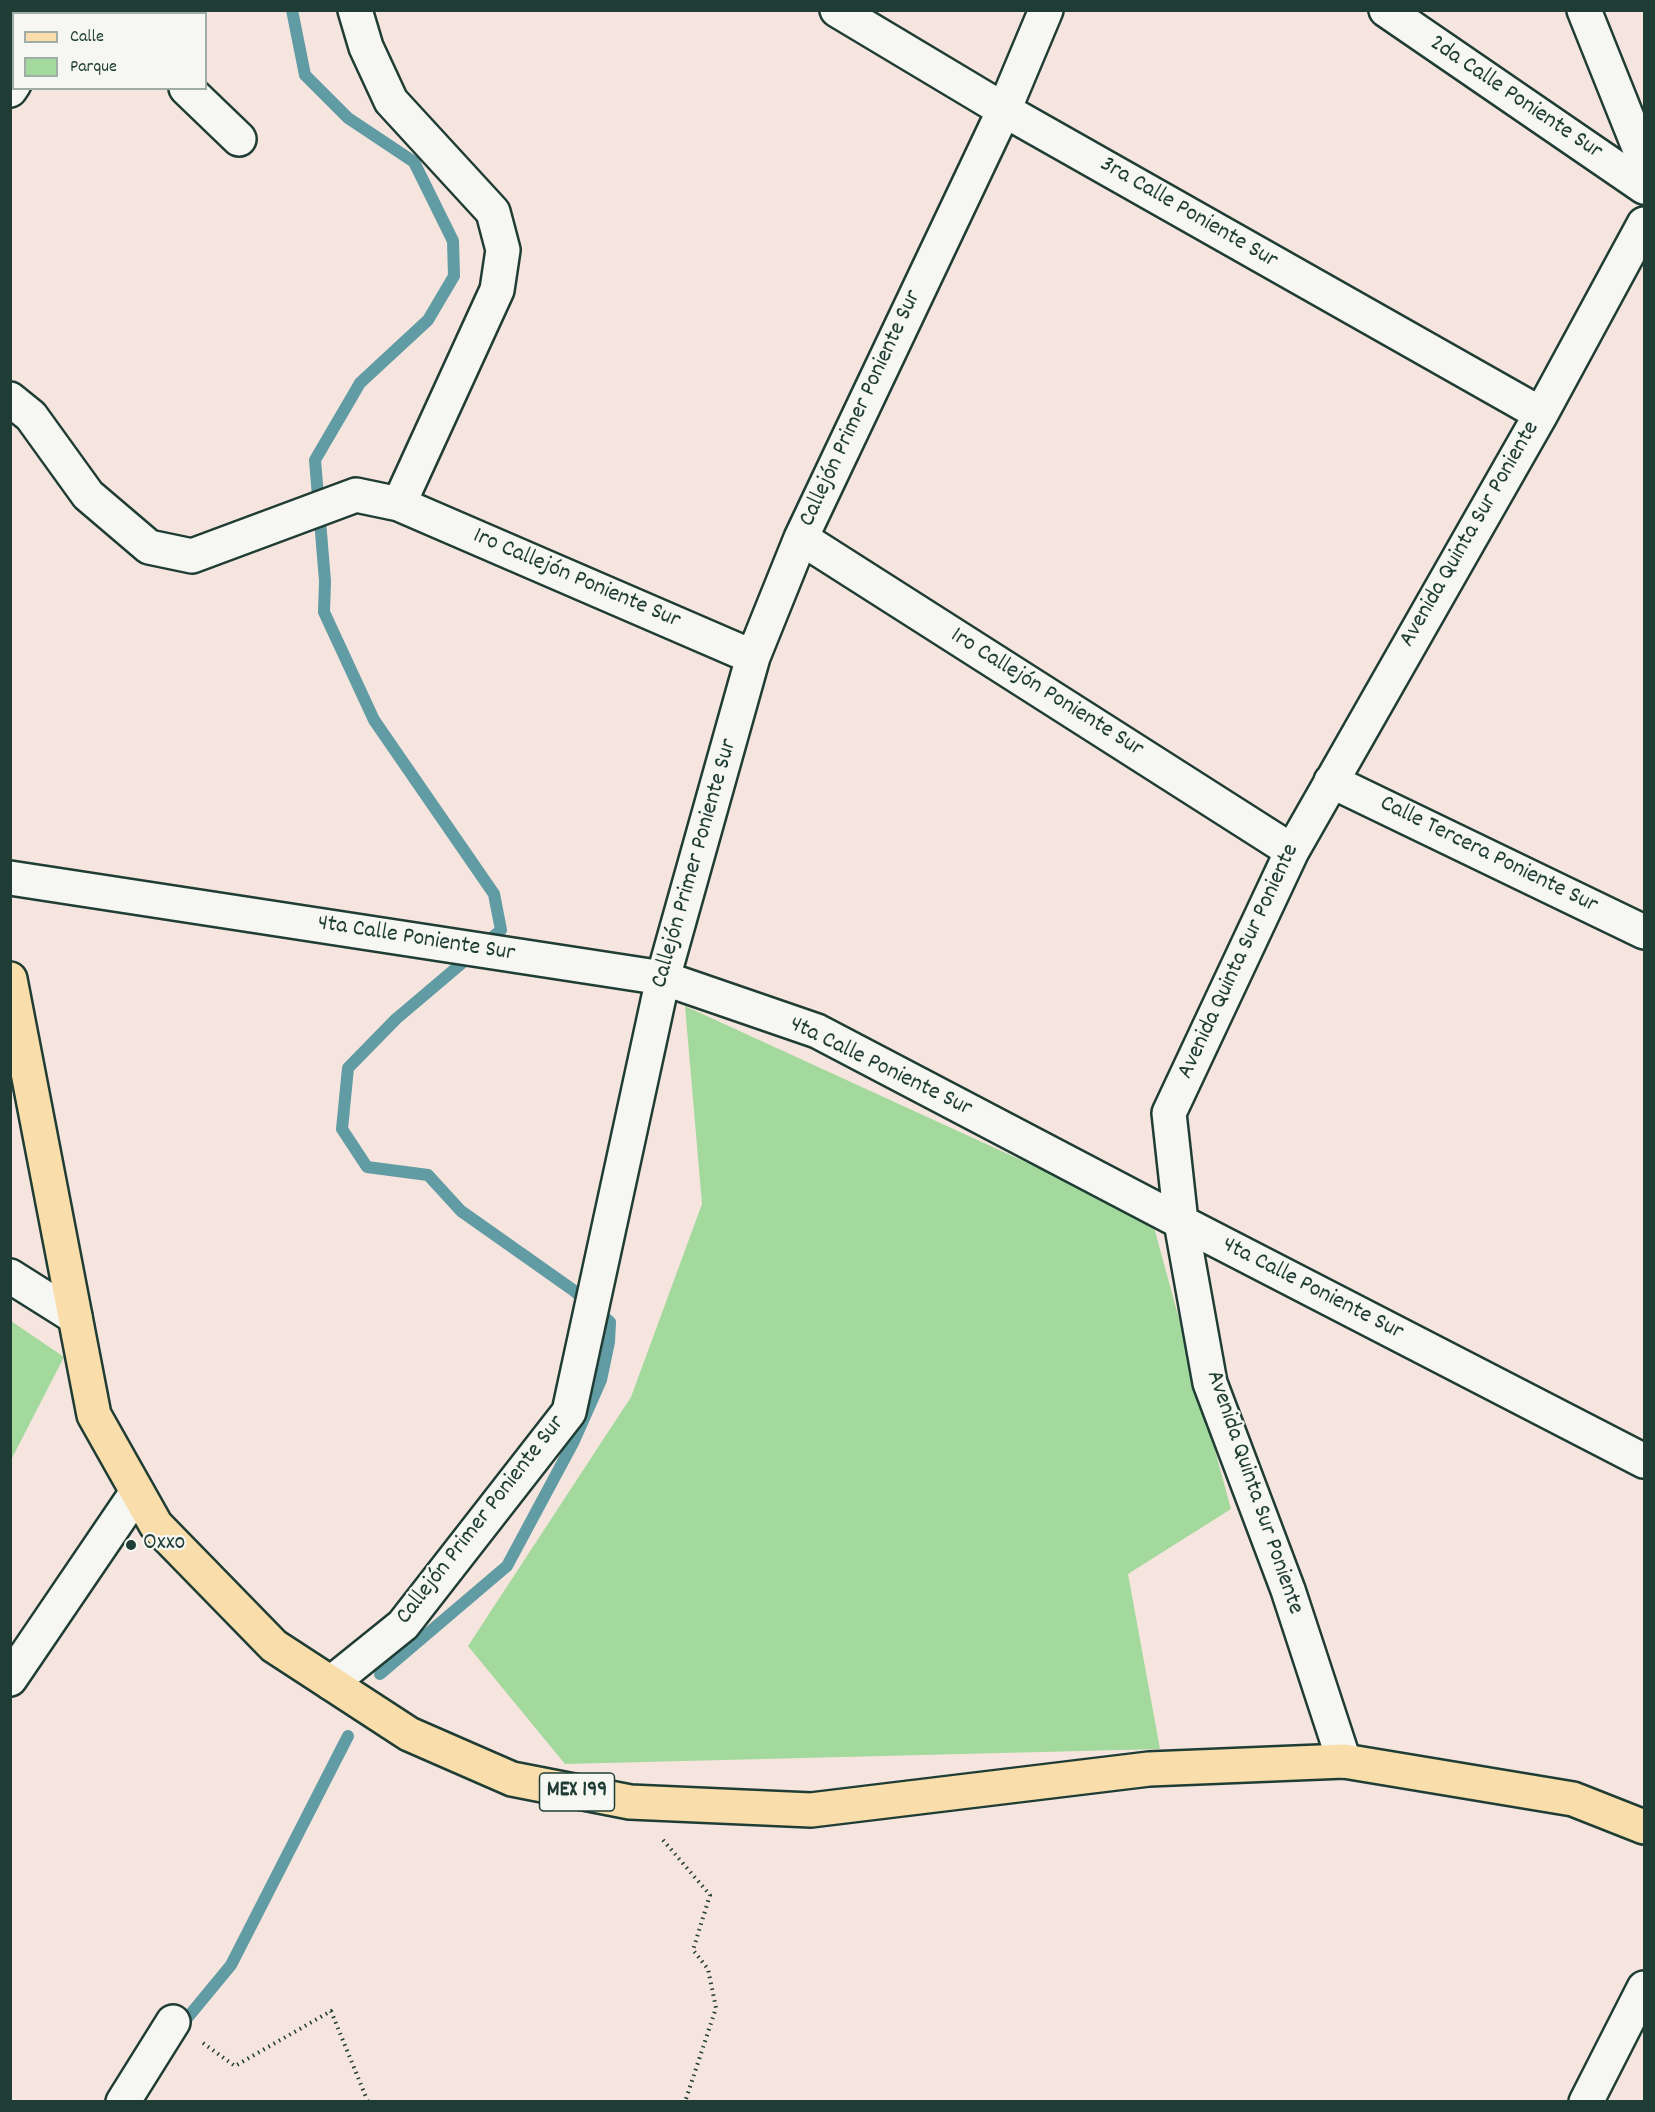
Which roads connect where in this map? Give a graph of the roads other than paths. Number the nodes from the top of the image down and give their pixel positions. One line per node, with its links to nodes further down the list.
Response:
1 (355, 10): 14 (street)
2 (837, 10): 7 (street, 3ra Calle Poniente Sur)
3 (1046, 10): 7 (street, Callejón Primer Poniente Sur)
4 (1386, 10): 10 (street, 2da Calle Poniente Sur)
5 (1584, 10): 9 (street)
6 (188, 90): 8 (street)
7 (1004, 110): 13 (street, 3ra Calle Poniente Sur); 15 (street, Callejón Primer Poniente Sur)
8 (239, 139)
9 (1644, 160)
10 (1644, 187)
11 (1644, 224): 13 (street, Avenida Quinta Sur Poniente)
12 (10, 399): 14 (street, 1ro Callejón Poniente Sur)
13 (1541, 414): 17 (street, Avenida Quinta Sur Poniente)
14 (399, 504): 16 (street, 1ro Callejón Poniente Sur)
15 (801, 538): 16 (street, Callejón Primer Poniente Sur); 18 (street, 1ro Callejón Poniente Sur)
16 (753, 657): 21 (street, Callejón Primer Poniente Sur)
17 (1331, 781): 18 (street, Avenida Quinta Sur Poniente); 20 (street, Calle Tercera Poniente Sur)
18 (1292, 851): 23 (street, Avenida Quinta Sur Poniente)
19 (10, 878): 21 (street, 4ta Calle Poniente Sur)
20 (1644, 932)
21 (663, 978): 23 (street, 4ta Calle Poniente Sur); 29 (street, Callejón Primer Poniente Sur)
22 (10, 979): 25 (main road, MEX 199)
23 (1181, 1222): 26 (street, 4ta Calle Poniente Sur); 30 (street, Avenida Quinta Sur Poniente)
24 (10, 1276): 25 (street)
25 (75, 1317): 27 (main road, MEX 199)
26 (1644, 1461)
27 (137, 1492): 28 (street); 29 (main road, MEX 199)
28 (10, 1679)
29 (331, 1683): 30 (main road, MEX 199)
30 (1344, 1761): 31 (main road, MEX 199)
31 (1644, 1827)
32 (1644, 1989): 35 (street)
33 (173, 2022): 34 (street)
34 (123, 2102)
35 (1587, 2102)

